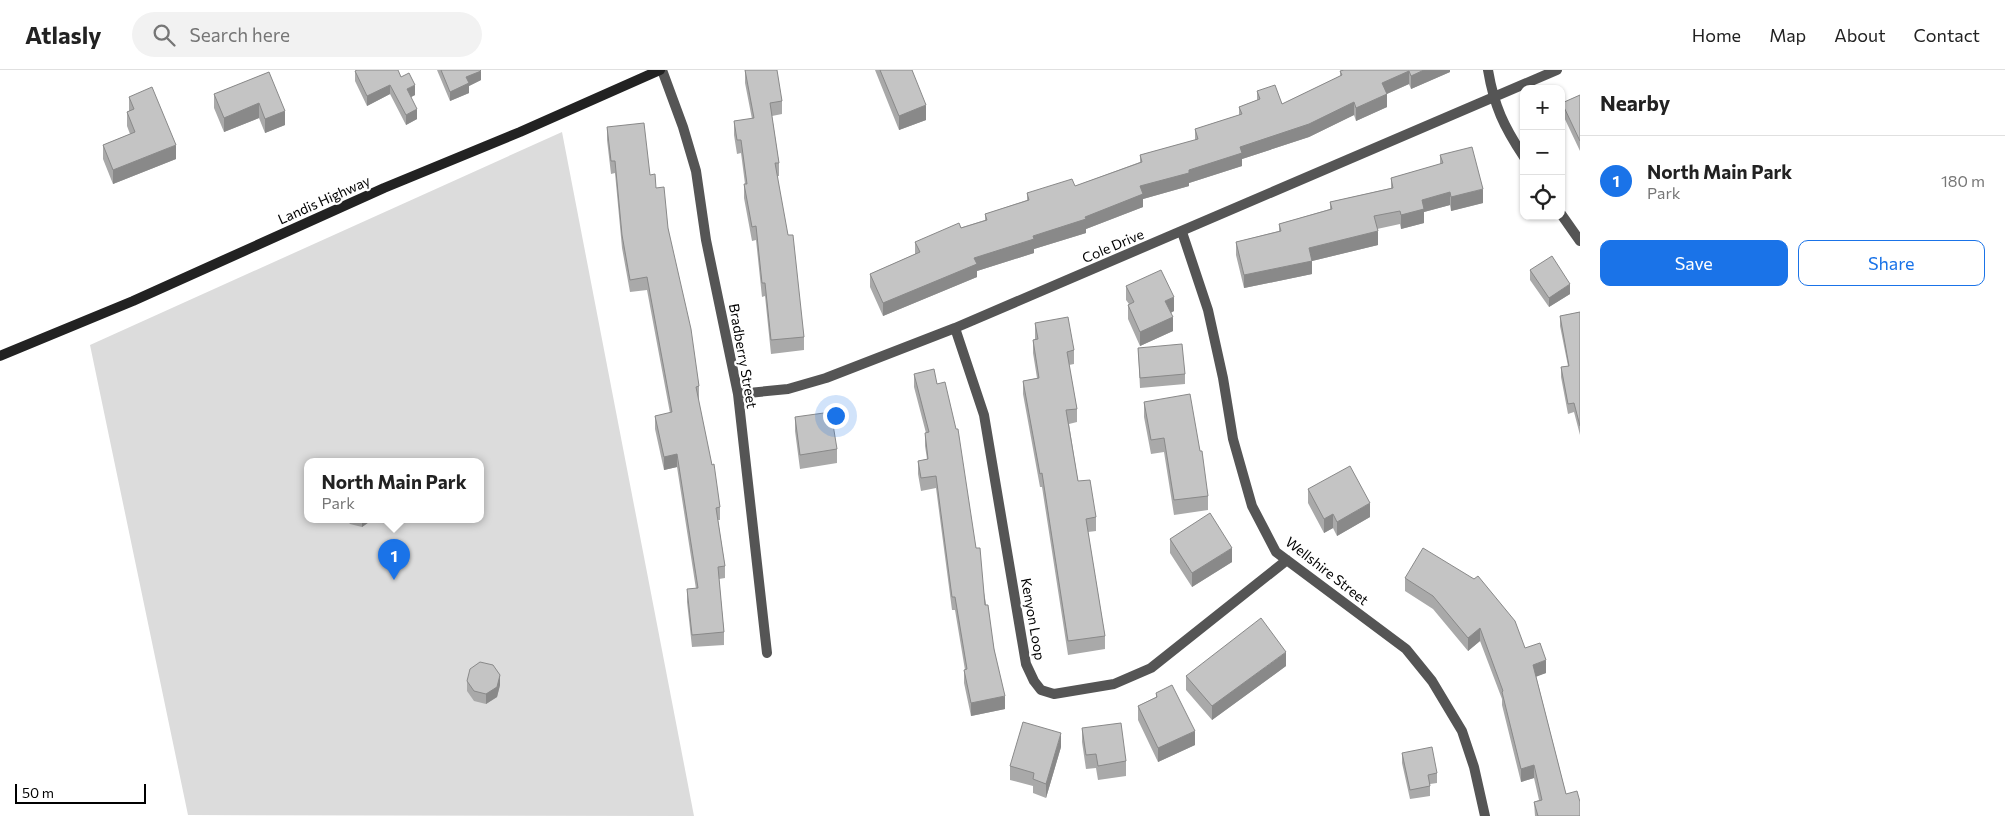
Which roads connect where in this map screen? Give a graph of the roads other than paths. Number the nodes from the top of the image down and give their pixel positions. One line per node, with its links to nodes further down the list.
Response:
1 (661, 70): 10 (main road, Landis Highway); 11 (street, Bradberry Street)
2 (1488, 70): 4 (street)
3 (1557, 70): 4 (street, Cole Drive)
4 (1493, 99): 5 (street); 7 (street, Cole Drive)
5 (1520, 151)
6 (1565, 220): 8 (street)
7 (1182, 232): 9 (street, Cole Drive); 12 (street, Wellshire Street)
8 (1580, 241)
9 (955, 328): 11 (street, Cole Drive); 12 (street, Kenyon Loop)
10 (0, 356)
11 (738, 394): 13 (street, Bradberry Street)
12 (1287, 560): 14 (street, Wellshire Street)
13 (767, 653)
14 (1485, 816)

